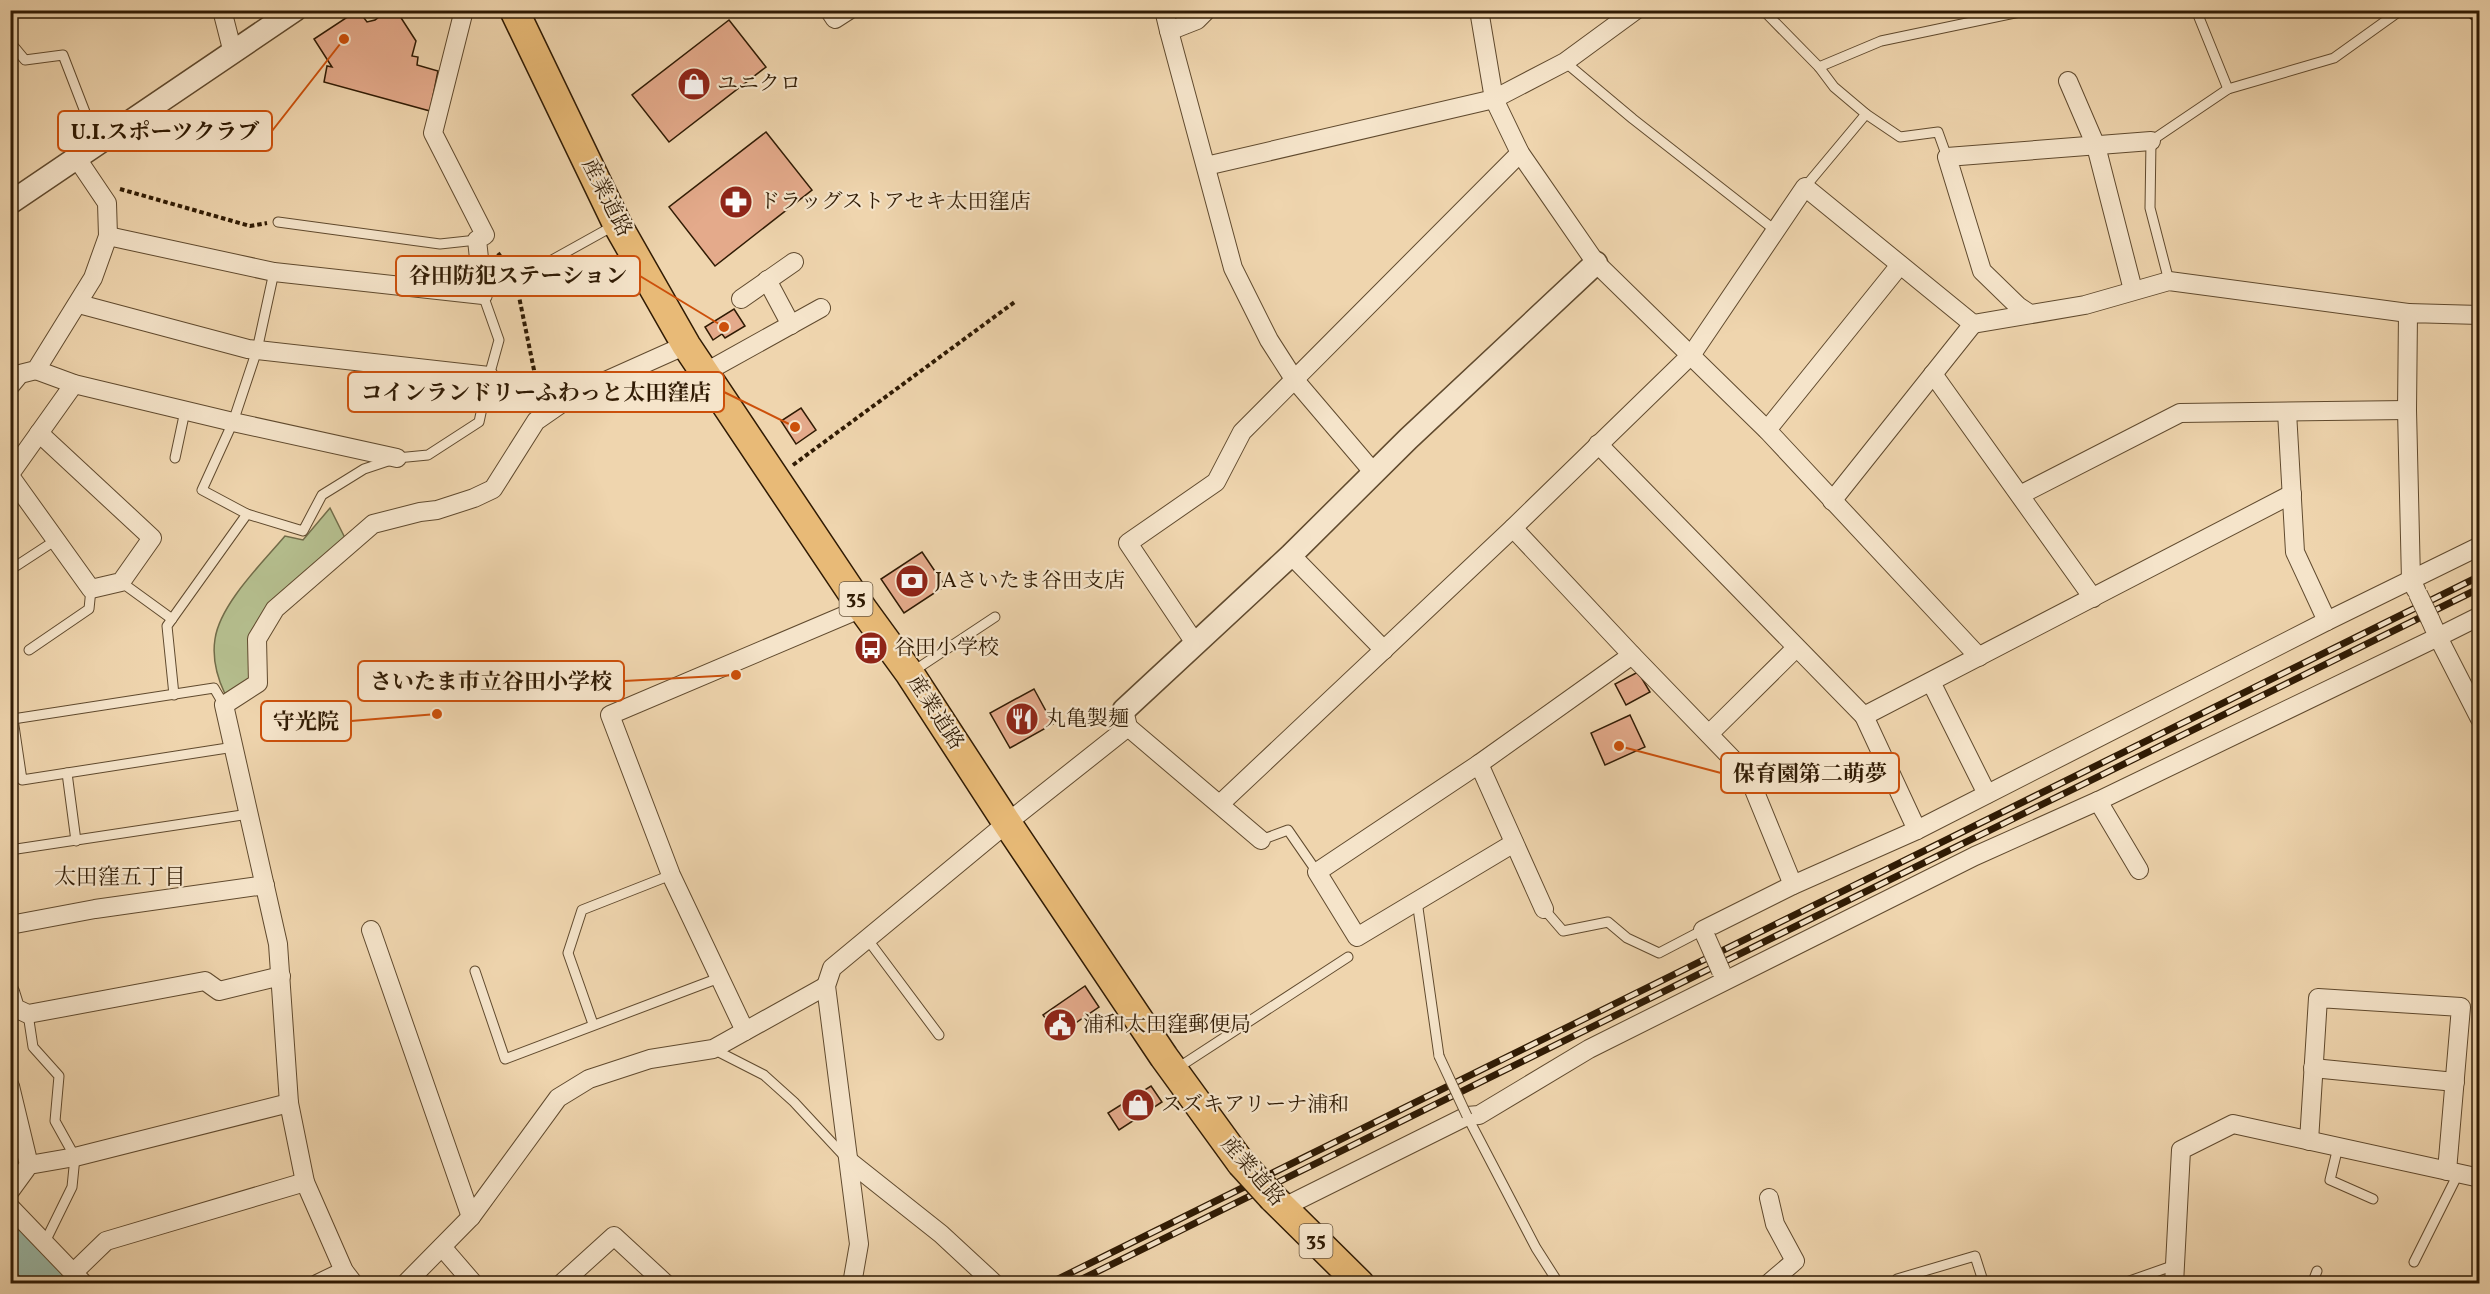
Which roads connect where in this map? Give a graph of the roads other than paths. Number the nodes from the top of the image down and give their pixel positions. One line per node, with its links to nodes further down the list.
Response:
1 (222, 10): 17 (street)
2 (296, 10): 17 (street)
3 (464, 10): 37 (street)
4 (514, 10): 34 (main road, 産業道路 / 35)
5 (829, 10): 6 (street)
6 (849, 10)
7 (1164, 10): 15 (street)
8 (1207, 10): 15 (street)
9 (1479, 10): 22 (street)
10 (1636, 10): 18 (street)
11 (1763, 10): 19 (lane)
12 (2028, 10): 19 (lane)
13 (2196, 10): 21 (lane)
14 (2401, 10): 21 (lane)
15 (1169, 31): 30 (street)
16 (10, 42): 25 (lane)
17 (232, 53): 25 (street)
18 (1565, 62): 22 (street); 35 (lane)
19 (1819, 67): 23 (lane)
20 (2068, 81): 26 (street)
21 (2228, 88): 24 (lane)
22 (1494, 99): 27 (street); 30 (street)
23 (1866, 114): 29 (lane); 31 (lane)
24 (2151, 141): 26 (street); 44 (lane)
25 (97, 143): 28 (street)
26 (2096, 146): 29 (street); 45 (street)
27 (1520, 153): 40 (street); 62 (street)
28 (76, 157): 32 (street); 36 (street)
29 (1947, 157): 51 (street)
30 (1206, 166): 62 (street)
31 (1805, 187): 35 (street); 41 (street)
32 (10, 203)
33 (278, 222): 37 (lane)
34 (617, 224): 38 (lane); 55 (main road, 産業道路 / 35)
35 (1776, 231): 57 (street)
36 (108, 236): 42 (street); 48 (street)
37 (481, 238): 46 (street)
38 (552, 260)
39 (794, 262): 43 (street)
40 (1596, 263): 57 (street); 74 (street)
41 (1900, 265): 53 (street); 69 (street)
42 (274, 272): 46 (street); 56 (lane)
43 (767, 280): 47 (street); 54 (street)
44 (2169, 281): 45 (street); 50 (street)
45 (2133, 290): 51 (street)
46 (483, 295): 61 (lane)
47 (741, 299)
48 (79, 304): 56 (street); 58 (street)
49 (821, 308): 54 (street)
50 (2408, 313): 52 (street); 65 (street)
51 (2030, 314): 53 (street)
52 (2480, 315)
53 (1973, 324): 60 (street)
54 (791, 325): 59 (street)
55 (686, 345): 59 (main road, 産業道路 / 35); 104 (street)
56 (256, 350): 61 (street); 68 (lane)
57 (1692, 354): 69 (street); 71 (street)
58 (36, 370): 63 (street); 64 (street)
59 (704, 373): 89 (main road, 産業道路 / 35)
60 (1934, 374): 77 (street); 78 (street)
61 (489, 376): 73 (lane)
62 (1294, 379): 74 (street); 95 (street)
63 (74, 384): 66 (street); 70 (street)
64 (10, 386)
65 (2407, 410): 67 (street); 86 (street)
66 (185, 411): 68 (street); 72 (lane)
67 (2287, 412): 76 (street); 77 (street)
68 (233, 422): 73 (street); 79 (lane)
69 (1767, 430): 78 (street)
70 (39, 433): 75 (street); 85 (street)
71 (1598, 444): 80 (street); 96 (street)
72 (175, 458)
73 (397, 458): 79 (lane)
74 (1374, 473): 83 (street)
75 (10, 475): 81 (street)
76 (2292, 494): 88 (street); 93 (street)
77 (2020, 495): 88 (street)
78 (1832, 501): 100 (street)
79 (247, 514): 92 (lane)
80 (1513, 528): 98 (street); 99 (street)
81 (56, 540): 84 (lane); 87 (street)
82 (2480, 546): 86 (street)
83 (1291, 555): 95 (street); 98 (street)
84 (10, 570)
85 (121, 582): 87 (street); 92 (lane)
86 (2415, 587): 93 (street); 94 (street, bridge)
87 (91, 589): 97 (lane)
88 (2093, 598): 100 (street)
89 (862, 608): 101 (main road, 産業道路 / 35); 124 (street)
90 (2480, 616): 94 (street)
91 (995, 617): 101 (lane)
92 (172, 619): 103 (lane)
93 (2327, 621): 112 (street)
94 (2438, 637): 107 (street); 113 (street)
95 (1195, 643): 106 (street)
96 (1796, 648): 105 (street); 108 (street)
97 (29, 650)
98 (1384, 650): 114 (street)
99 (1632, 655): 108 (street); 110 (street)
100 (1979, 657): 102 (street)
101 (910, 674): 116 (main road, 産業道路 / 35)
102 (1931, 682): 105 (street); 112 (street)
103 (174, 694): 104 (lane); 111 (lane)
104 (224, 705): 109 (street)
105 (1864, 716): 117 (street)
106 (1126, 719): 114 (street); 116 (street)
107 (2480, 719)
108 (1709, 734): 126 (street)
109 (234, 747): 111 (lane); 115 (street)
110 (1479, 764): 120 (street); 123 (street)
111 (67, 773): 119 (lane)
112 (1987, 794): 117 (street)
113 (2098, 801): 122 (street); 136 (street)
114 (1221, 804): 118 (street)
115 (249, 814): 119 (lane); 125 (street)
116 (1007, 823): 132 (street); 145 (main road, 産業道路 / 35)
117 (1917, 830): 126 (street)
118 (1261, 840): 123 (lane)
119 (76, 841): 121 (lane)
120 (1514, 843): 127 (street); 128 (street)
121 (10, 850)
122 (2139, 870)
123 (1317, 872): 127 (street)
124 (671, 875): 137 (street); 140 (lane)
125 (265, 885): 129 (street); 135 (street)
126 (1793, 885): 131 (street)
127 (1417, 901): 149 (lane, bridge)
128 (1544, 909): 131 (lane)
129 (10, 925)
130 (371, 930): 163 (street)
131 (1705, 933): 136 (street, bridge)
132 (868, 940): 138 (street); 142 (lane)
133 (1348, 957): 145 (lane)
134 (475, 971): 140 (lane)
135 (281, 976): 139 (street); 148 (street)
136 (1724, 976): 149 (street)
137 (719, 978): 140 (lane); 141 (street)
138 (826, 986): 141 (street); 153 (street)
139 (16, 1006): 152 (lane)
140 (593, 1024)
141 (745, 1031): 143 (street)
142 (939, 1035)
143 (713, 1049): 153 (lane); 163 (street)
144 (2313, 1068): 146 (street); 146 (street); 150 (street)
145 (1174, 1070): 161 (main road, 産業道路 / 35, bridge)
146 (2455, 1082): 155 (street)
147 (10, 1086): 154 (street)
148 (289, 1103): 152 (street); 157 (street)
149 (1467, 1116): 161 (street); 182 (lane)
150 (2309, 1141): 151 (street); 167 (street)
151 (2338, 1147): 155 (street); 160 (lane)
152 (75, 1157): 154 (street); 164 (lane)
153 (849, 1161): 179 (street); 180 (street)
154 (29, 1165): 158 (street)
155 (2453, 1172): 156 (street); 166 (lane)
156 (2480, 1178)
157 (305, 1182): 169 (street); 170 (street)
158 (10, 1191)
159 (1768, 1198): 183 (street)
160 (2373, 1199)
161 (1277, 1203): 181 (main road, 産業道路 / 35)
162 (10, 1207): 164 (street)
163 (471, 1217): 165 (street)
164 (45, 1242): 170 (street)
165 (442, 1247): 175 (street); 176 (street)
166 (2414, 1263)
167 (2175, 1265): 185 (lane); 186 (street)
168 (2317, 1271): 187 (lane)
169 (349, 1277): 174 (street)
170 (79, 1278)
171 (1897, 1279): 184 (lane)
172 (10, 1280): 173 (street)
173 (14, 1284)
174 (317, 1284)
175 (405, 1284)
176 (474, 1284)
177 (561, 1284): 178 (street)
178 (666, 1284)
179 (852, 1284)
180 (995, 1284)
181 (1359, 1284)
182 (1559, 1284)
183 (1768, 1284)
184 (1984, 1284)
185 (2121, 1284)
186 (2174, 1284)
187 (2312, 1284)

